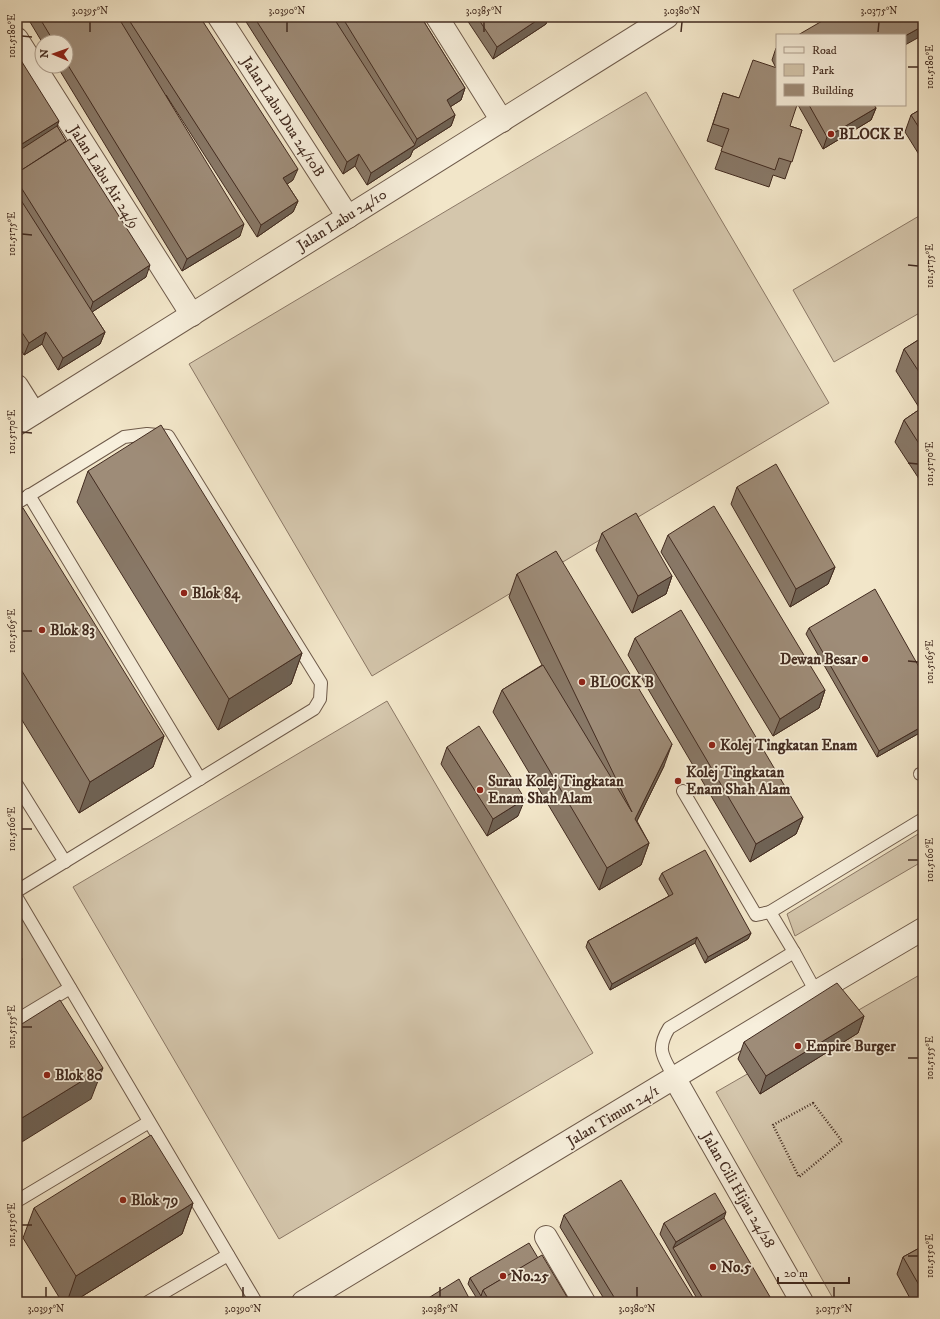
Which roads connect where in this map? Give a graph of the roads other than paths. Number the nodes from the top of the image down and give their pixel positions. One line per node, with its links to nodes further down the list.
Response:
1 (219, 17): 6 (street, Jalan Labu Dua 24/10B)
2 (437, 17): 5 (street)
3 (661, 19): 5 (street, Jalan Labu 24/10)
4 (17, 39): 7 (street, Jalan Labu Air 24/9)
5 (502, 121): 6 (street, Jalan Labu 24/10)
6 (348, 217): 7 (street, Jalan Labu 24/10)
7 (192, 315): 9 (street, Jalan Labu 24/10)
8 (17, 386): 9 (street)
9 (25, 419)
10 (29, 495): 11 (lane); 12 (lane); 12 (lane)
11 (17, 503)
12 (200, 779): 16 (lane)
13 (17, 784): 16 (lane)
14 (683, 791): 19 (lane)
15 (923, 819): 19 (lane)
16 (65, 862): 17 (lane)
17 (17, 891)
18 (17, 898): 22 (lane)
19 (770, 912): 21 (lane)
20 (923, 929): 23 (street, Jalan Timun 24/1)
21 (794, 952): 23 (lane); 25 (lane)
22 (70, 988): 24 (lane); 26 (lane)
23 (816, 992): 25 (street, Jalan Timun 24/1)
24 (17, 1020)
25 (675, 1078): 32 (street, Jalan Timun 24/1); 34 (street, Jalan Cili Hijau 24/28)
26 (149, 1122): 27 (lane); 29 (lane)
27 (17, 1201)
28 (546, 1237): 33 (street)
29 (228, 1255): 30 (lane); 31 (lane)
30 (148, 1302)
31 (256, 1302)
32 (303, 1302)
33 (584, 1302)
34 (802, 1302)

